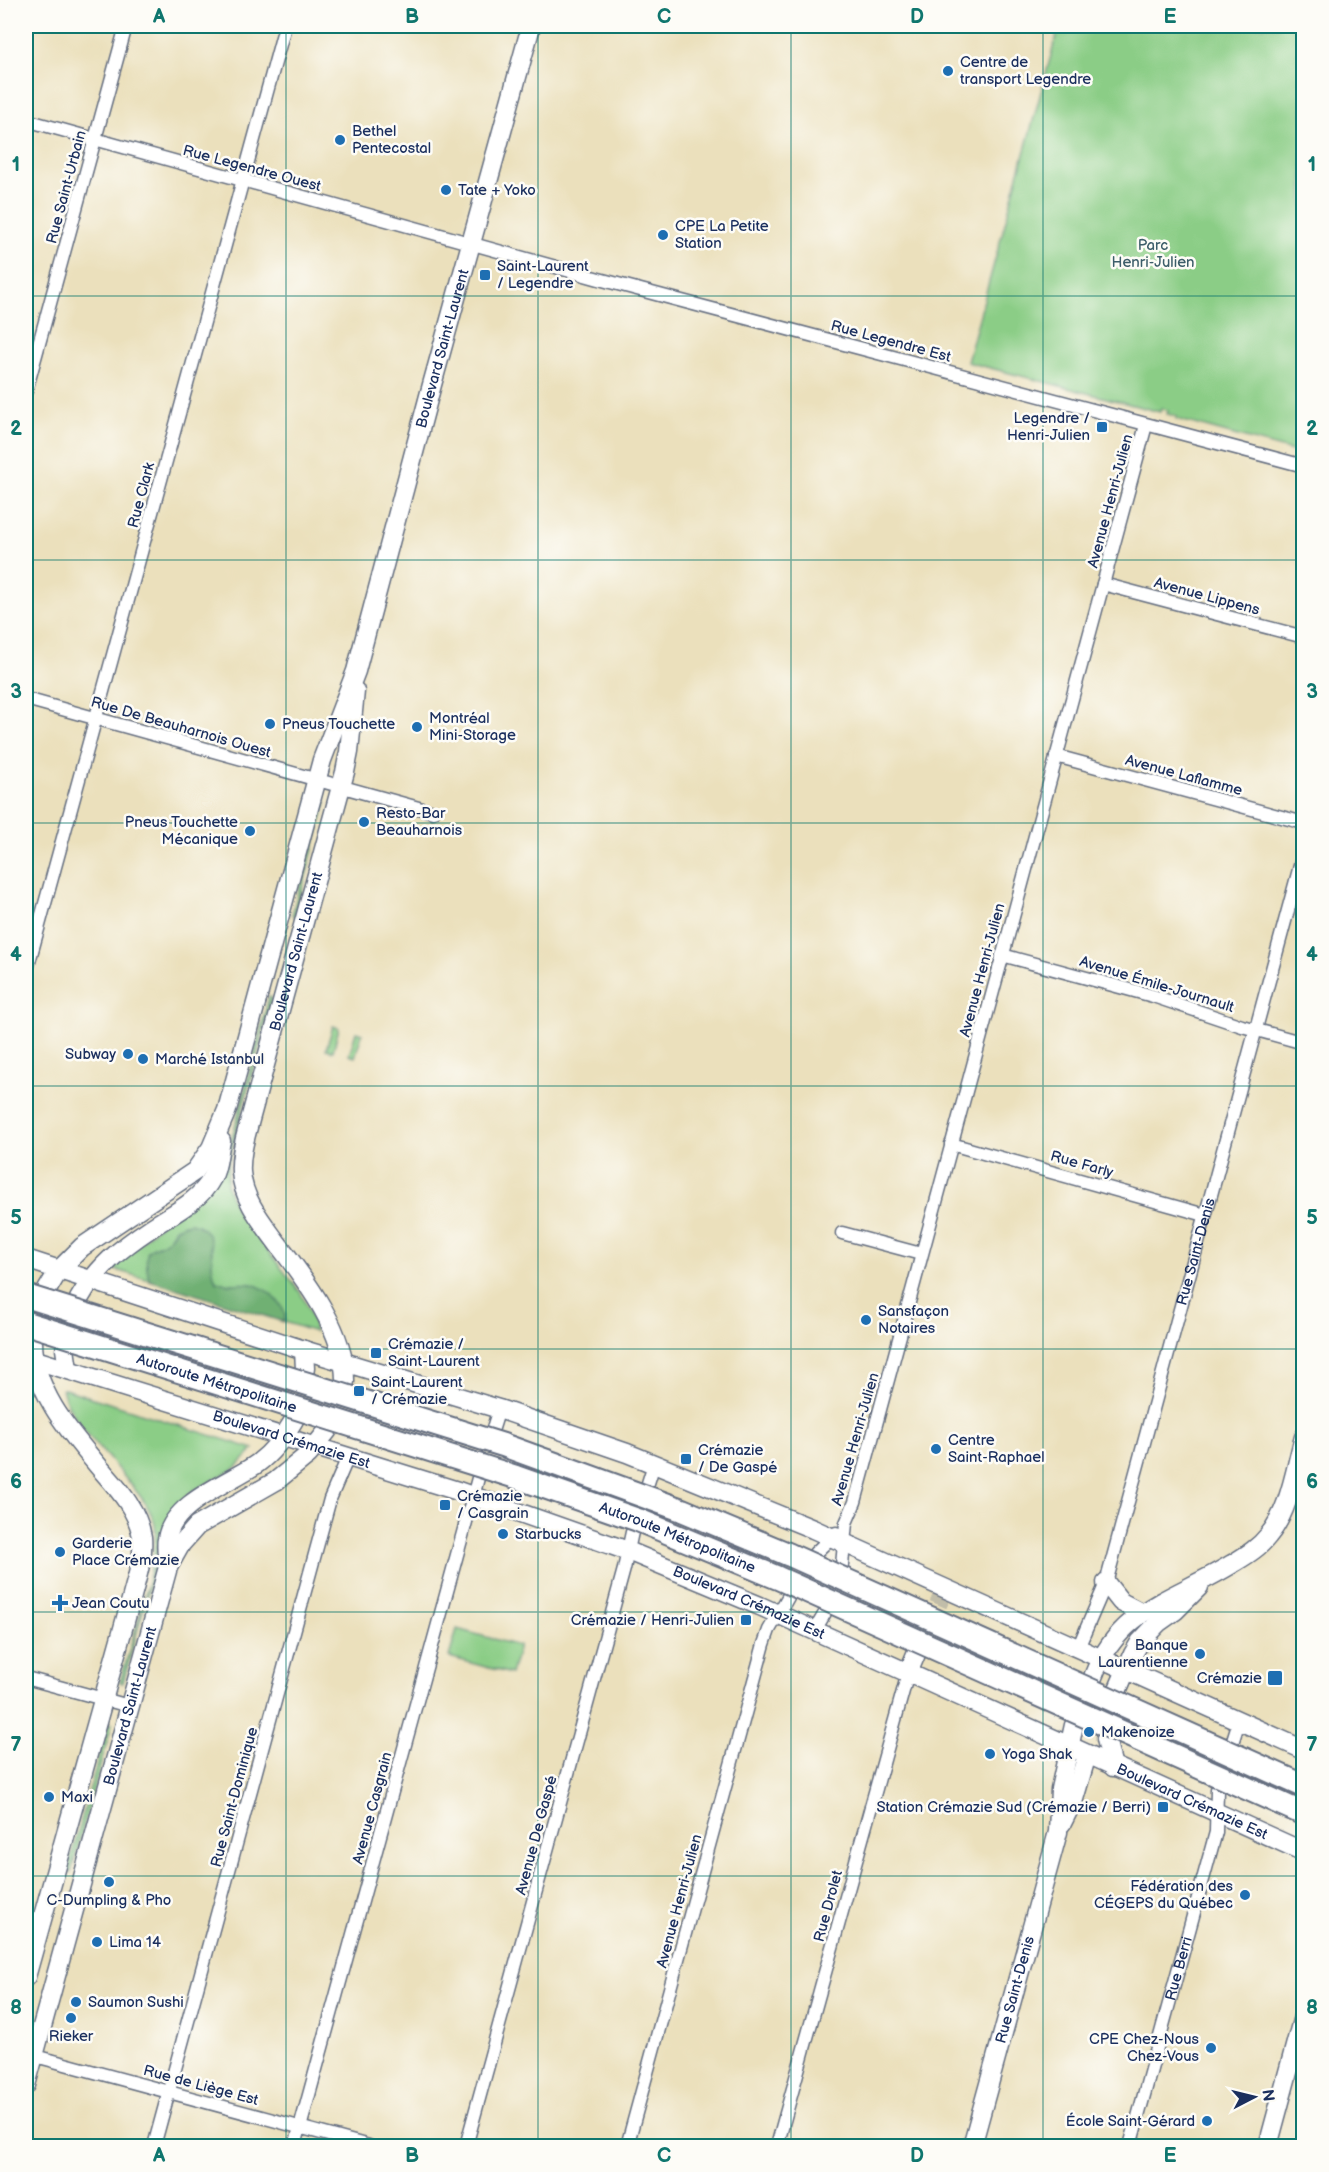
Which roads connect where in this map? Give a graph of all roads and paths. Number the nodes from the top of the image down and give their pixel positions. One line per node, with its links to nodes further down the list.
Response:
1 (126, 26): 5 (street, Rue Saint-Urbain)
2 (285, 26): 6 (street, Rue Clark)
3 (531, 26): 7 (main road, Boulevard Saint-Laurent)
4 (26, 120): 5 (street, Rue Legendre Ouest)
5 (95, 140): 6 (street, Rue Legendre Ouest); 8 (street, Rue Saint-Urbain)
6 (243, 180): 7 (street, Rue Legendre Ouest); 15 (street, Rue Clark)
7 (471, 244): 9 (street, Rue Legendre Est); 13 (main road, Boulevard Saint-Laurent)
8 (26, 391)
9 (1146, 425): 10 (street, Rue Legendre Est); 11 (street, Avenue Henri-Julien)
10 (1304, 466)
11 (1103, 584): 12 (street, Avenue Lippens); 16 (street, Avenue Henri-Julien)
12 (1304, 637)
13 (357, 671): 17 (main road, Boulevard Saint-Laurent); 17 (main road, Boulevard Saint-Laurent)
14 (26, 699): 15 (street, Rue De Beauharnois Ouest)
15 (95, 718): 17 (street, Rue De Beauharnois Ouest); 22 (street, Rue Clark)
16 (1056, 756): 19 (street, Avenue Laflamme); 21 (street, Avenue Henri-Julien)
17 (329, 783): 18 (street, Rue De Beauharnois Ouest); 25 (main road, Boulevard Saint-Laurent); 40 (main road, Boulevard Saint-Laurent)
18 (434, 812)
19 (1304, 823)
20 (1304, 851): 23 (street, Rue Saint-Denis)
21 (1002, 955): 23 (street, Avenue Émile-Journault); 26 (street, Avenue Henri-Julien)
22 (26, 974)
23 (1256, 1030): 24 (street, Avenue Émile-Journault); 27 (street, Rue Saint-Denis)
24 (1304, 1043)
25 (227, 1110): 31 (main road, Boulevard Saint-Laurent); 32 (main road)
26 (951, 1144): 27 (street, Rue Farly); 29 (street, Avenue Henri-Julien)
27 (1205, 1215): 63 (street, Rue Saint-Denis)
28 (842, 1233): 29 (street)
29 (921, 1254): 57 (street, Avenue Henri-Julien)
30 (26, 1259): 31 (main road)
31 (59, 1270): 32 (main road); 33 (main road, Boulevard Saint-Laurent)
32 (90, 1281): 35 (main road); 38 (main road)
33 (47, 1290)
34 (26, 1296): 87 (highway, Autoroute Métropolitaine, bridge)
35 (79, 1299)
36 (29, 1331): 39 (main road, Boulevard Saint-Laurent); 90 (highway, Autoroute Métropolitaine, bridge)
37 (65, 1349): 41 (main road)
38 (303, 1350): 40 (main road); 42 (main road)
39 (30, 1358): 41 (main road, Boulevard Crémazie Est); 77 (main road, Boulevard Saint-Laurent)
40 (344, 1362): 43 (main road, Boulevard Saint-Laurent); 44 (main road)
41 (68, 1369): 48 (main road, Boulevard Crémazie Est)
42 (305, 1369)
43 (345, 1382)
44 (499, 1409): 46 (street); 52 (main road)
45 (294, 1420): 48 (main road)
46 (493, 1428)
47 (328, 1430): 50 (main road, Boulevard Saint-Laurent)
48 (284, 1437): 50 (main road, Boulevard Crémazie Est); 61 (main road)
49 (1304, 1437): 62 (main road)
50 (316, 1447): 51 (main road, Boulevard Crémazie Est); 61 (main road, Boulevard Saint-Laurent)
51 (348, 1457): 55 (main road, Boulevard Crémazie Est); 97 (street, Rue Saint-Dominique)
52 (654, 1464): 54 (street); 57 (main road)
53 (478, 1478): 55 (street, Avenue Casgrain)
54 (648, 1483)
55 (472, 1496): 58 (main road, Boulevard Crémazie Est); 98 (street, Avenue Casgrain)
56 (632, 1532): 58 (street, Avenue De Gaspé)
57 (838, 1540): 59 (street, Avenue Henri-Julien); 60 (street); 69 (main road)
58 (628, 1551): 67 (main road, Boulevard Crémazie Est); 102 (street, Avenue De Gaspé)
59 (815, 1552)
60 (842, 1564)
61 (168, 1567): 78 (main road, Boulevard Saint-Laurent)
62 (1207, 1579): 66 (main road); 72 (main road)
63 (1106, 1583): 66 (main road); 69 (street, Rue Saint-Denis)
64 (788, 1597): 67 (street, Avenue Henri-Julien)
65 (825, 1613): 68 (street)
66 (1142, 1613): 71 (main road)
67 (778, 1614): 68 (main road, Boulevard Crémazie Est); 103 (street, Avenue Henri-Julien)
68 (815, 1630): 73 (main road, Boulevard Crémazie Est)
69 (1078, 1648): 71 (main road)
70 (916, 1654): 73 (main road)
71 (1101, 1658): 72 (main road); 74 (main road)
72 (1126, 1670): 76 (main road); 79 (main road)
73 (908, 1673): 83 (main road, Boulevard Crémazie Est); 104 (street, Rue Drolet)
74 (1093, 1677)
75 (26, 1678): 77 (street)
76 (1118, 1689)
77 (102, 1699): 78 (street); 93 (main road, Boulevard Saint-Laurent)
78 (129, 1706): 95 (main road, Boulevard Saint-Laurent)
79 (1239, 1721): 82 (street); 84 (main road)
80 (1074, 1725): 83 (main road, Rue Saint-Denis)
81 (1106, 1739): 86 (main road)
82 (1233, 1740)
83 (1068, 1746): 85 (main road, Boulevard Crémazie Est); 91 (main road, Rue Saint-Denis)
84 (1304, 1750)
85 (1088, 1755): 86 (main road, Boulevard Crémazie Est); 91 (main road, Rue Saint-Denis)
86 (1113, 1767): 89 (main road, Boulevard Crémazie Est)
87 (1304, 1786)
88 (1217, 1790): 89 (street, Rue Berri)
89 (1217, 1814): 92 (main road, Boulevard Crémazie Est); 106 (street, Rue Berri)
90 (1304, 1814)
91 (1058, 1832): 105 (main road, Rue Saint-Denis)
92 (1304, 1852)
93 (26, 1977)
94 (1304, 2013): 107 (main road)
95 (29, 2054): 96 (main road, Boulevard Saint-Laurent); 97 (street, Rue de Liège Est)
96 (26, 2085)
97 (169, 2092): 98 (street, Rue de Liège Est); 99 (street, Rue Saint-Dominique)
98 (300, 2128): 100 (street, Avenue Casgrain); 101 (street, Rue de Liège Est)
99 (154, 2146)
100 (295, 2146)
101 (369, 2146)
102 (466, 2146)
103 (627, 2146)
104 (777, 2146)
105 (972, 2146)
106 (1130, 2146)
107 (1268, 2146)

